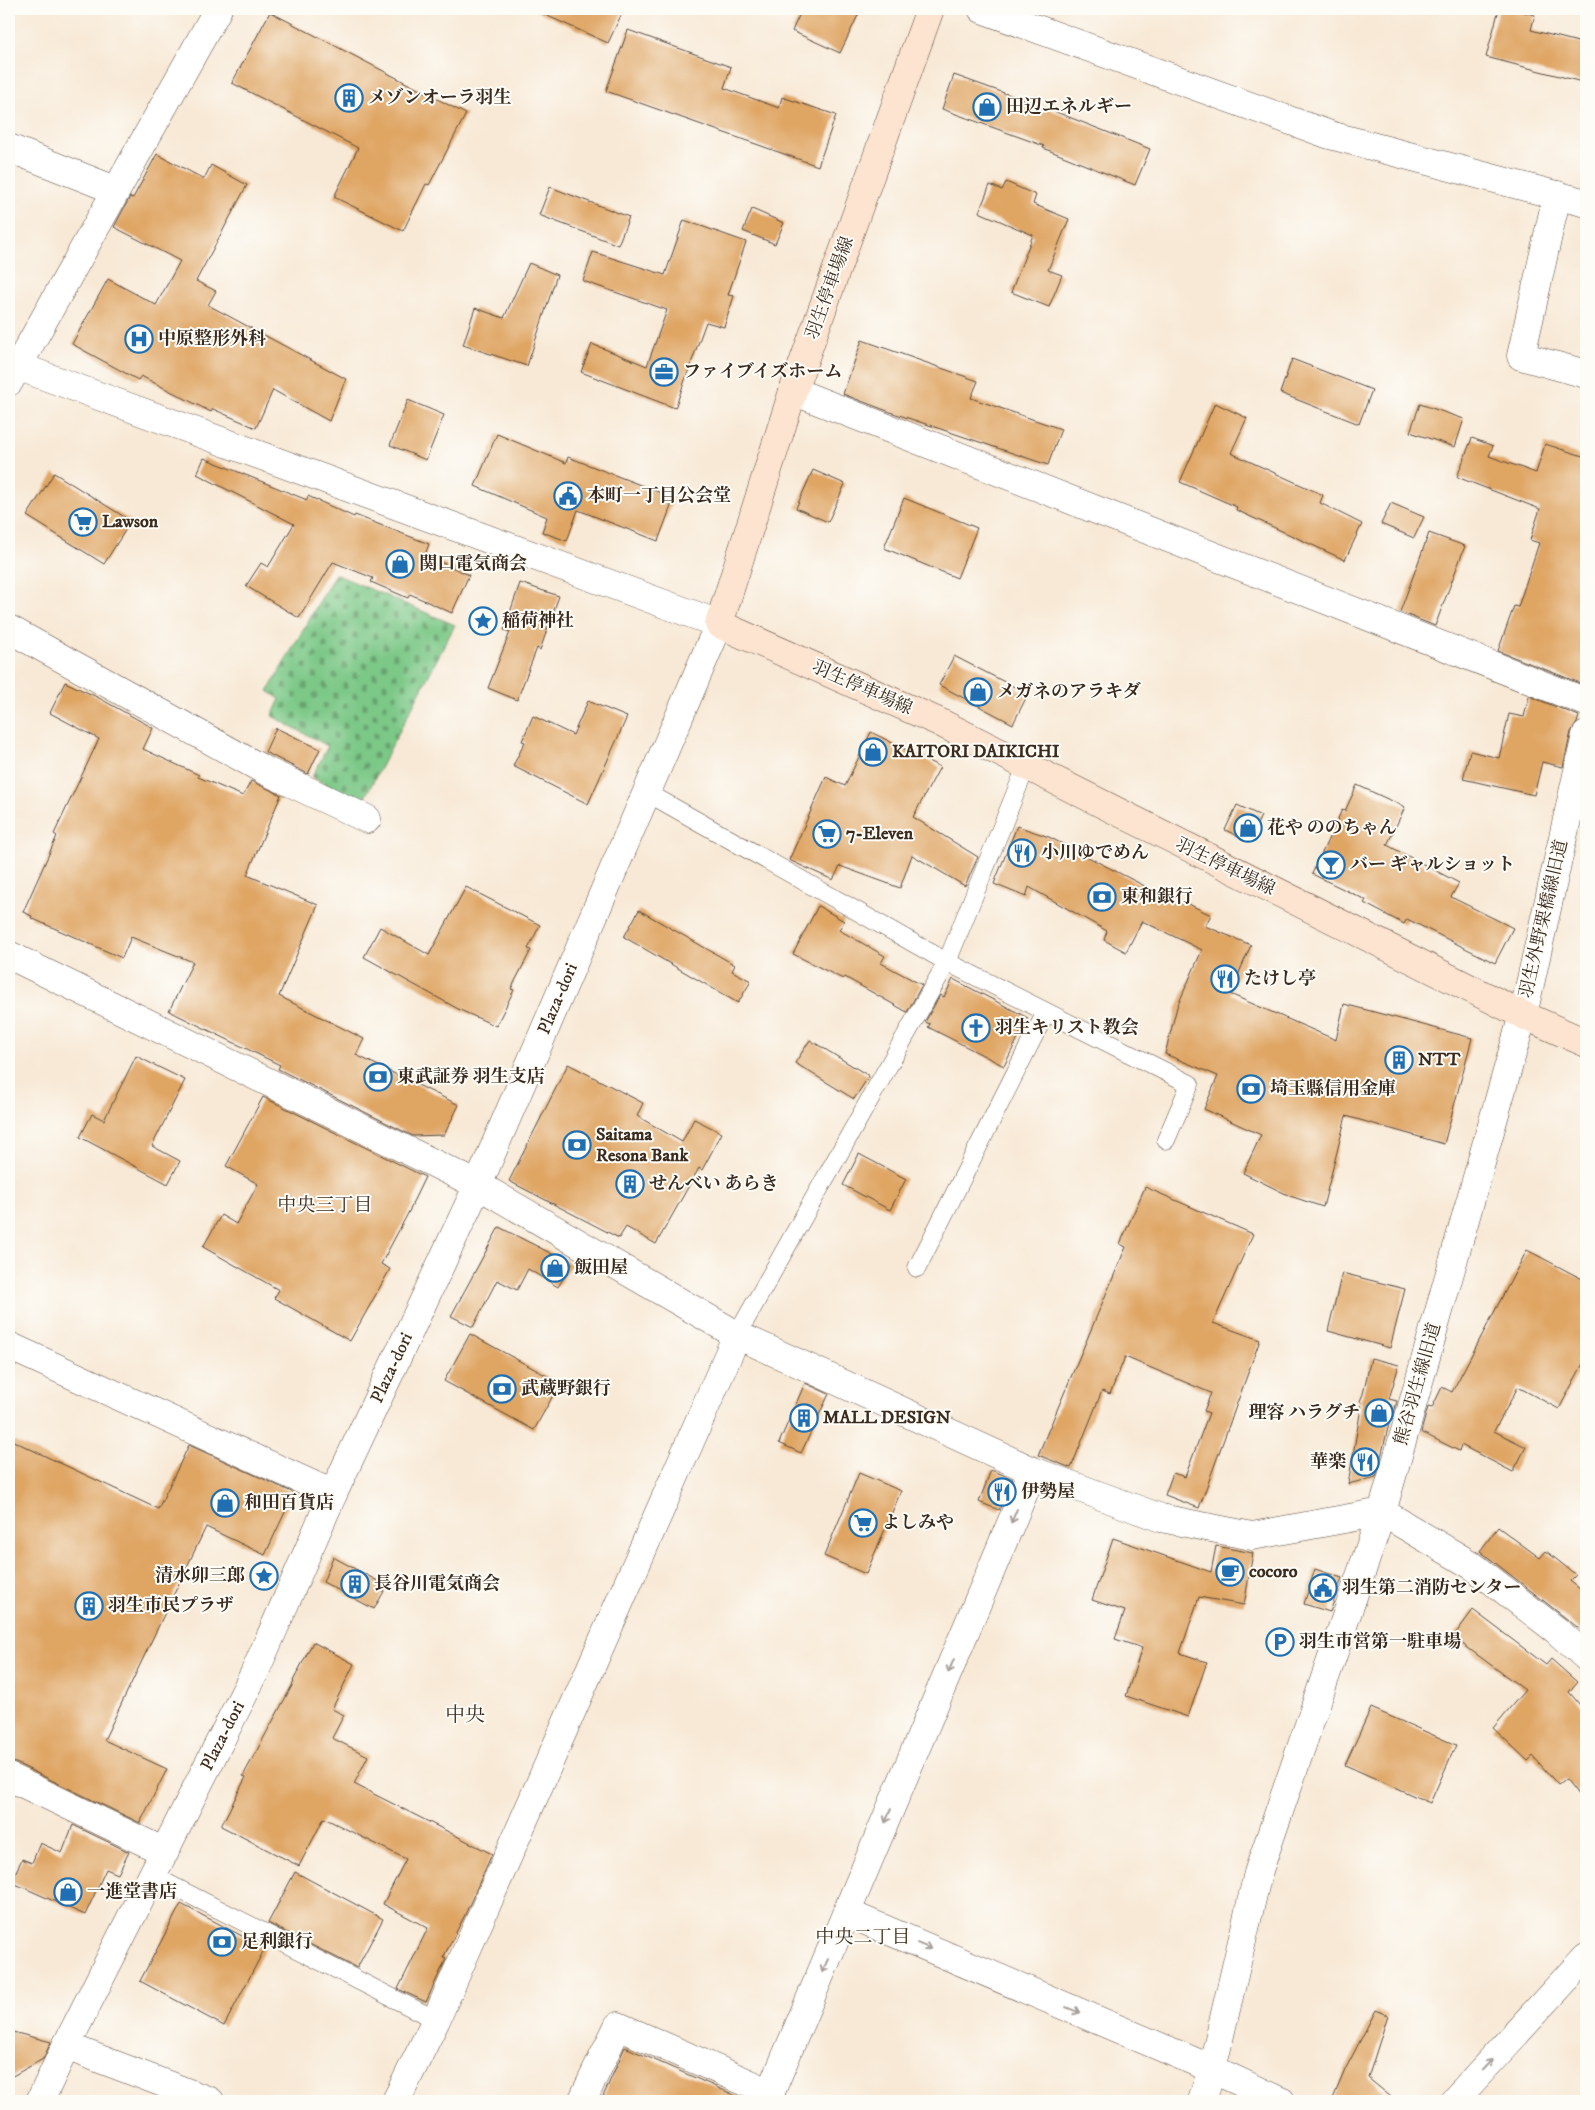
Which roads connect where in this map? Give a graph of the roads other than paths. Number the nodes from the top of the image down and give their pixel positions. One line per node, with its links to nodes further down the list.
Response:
1 (218, 9): 5 (street)
2 (930, 9): 10 (main road, 羽生停車場線)
3 (982, 9): 6 (street)
4 (9, 148): 5 (street)
5 (115, 190): 8 (street)
6 (1557, 195): 7 (street); 9 (street)
7 (1586, 203)
8 (12, 371): 11 (street)
9 (1586, 374)
10 (794, 391): 11 (main road, 羽生停車場線); 13 (street)
11 (719, 624): 15 (main road, 羽生停車場線); 16 (street, Plaza-dori)
12 (9, 628): 17 (street)
13 (1586, 702)
14 (1586, 735): 21 (street, 羽生外野栗橋線旧道)
15 (1026, 767): 19 (lane); 21 (main road, 羽生停車場線)
16 (646, 792): 19 (lane); 24 (street, Plaza-dori)
17 (367, 818)
18 (9, 954): 24 (street)
19 (947, 962): 20 (lane); 26 (lane)
20 (1046, 1012): 23 (lane); 25 (lane)
21 (1523, 1015): 22 (main road, 羽生停車場線); 30 (street, 熊谷羽生線旧道)
22 (1586, 1044)
23 (1166, 1140)
24 (478, 1185): 26 (street); 29 (street, Plaza-dori)
25 (917, 1268)
26 (737, 1334): 28 (street); 36 (street)
27 (9, 1346): 29 (street)
28 (1033, 1471): 30 (street); 34 (street, one-way to 34)
29 (333, 1494): 33 (street, Plaza-dori)
30 (1382, 1512): 31 (street); 38 (street, 熊谷羽生線旧道)
31 (1586, 1657)
32 (9, 1777): 33 (street)
33 (159, 1864): 36 (lane); 37 (street, Plaza-dori)
34 (847, 1913): 38 (street, one-way to 38); 39 (street, one-way to 39)
35 (1586, 1957): 46 (street, one-way to 35)
36 (436, 2020): 42 (street)
37 (66, 2046): 40 (street, Plaza-dori); 41 (street)
38 (1212, 2069): 44 (street, 熊谷羽生線旧道); 45 (street)
39 (769, 2097): 43 (street)
40 (40, 2101)
41 (210, 2101)
42 (396, 2101)
43 (582, 2101)
44 (1202, 2101)
45 (1281, 2101)
46 (1454, 2101)

